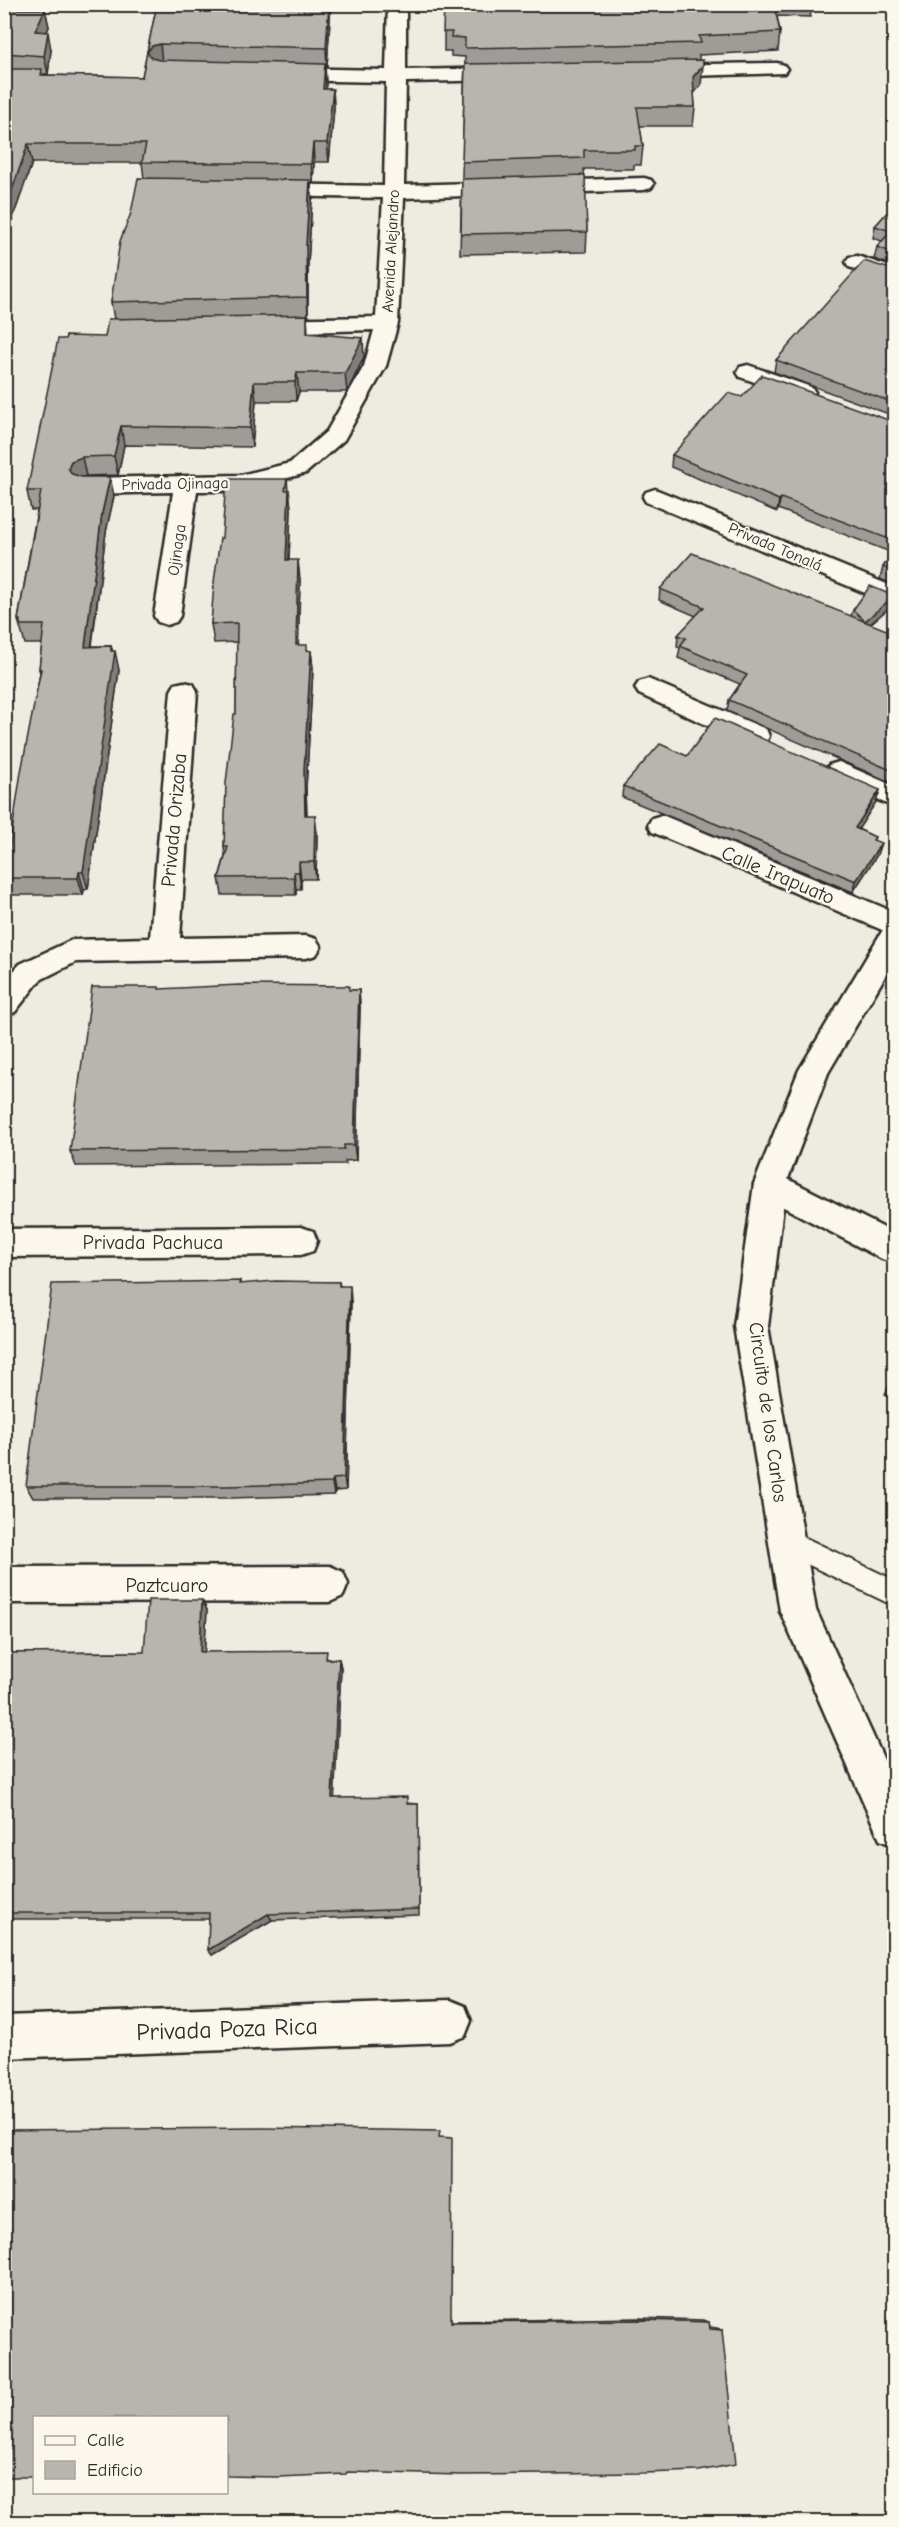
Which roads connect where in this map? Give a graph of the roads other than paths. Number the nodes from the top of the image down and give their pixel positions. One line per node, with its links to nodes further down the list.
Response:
1 (397, 4): 6 (street, Avenida Alejandro)
2 (777, 69): 3 (street)
3 (634, 71)
4 (267, 74): 6 (street)
5 (527, 74): 6 (street)
6 (396, 76): 9 (street, Avenida Alejandro)
7 (644, 184): 9 (street)
8 (245, 190): 9 (street)
9 (394, 192): 12 (street, Avenida Alejandro)
10 (857, 262): 11 (street)
11 (894, 275)
12 (387, 323): 13 (street); 16 (street, Avenida Alejandro)
13 (246, 327)
14 (748, 372): 15 (street)
15 (827, 401)
16 (298, 468): 17 (street, Privada Ojinaga)
17 (186, 483): 18 (street, Privada Ojinaga); 21 (street, Ojinaga)
18 (86, 486)
19 (655, 497): 20 (street, Privada Tonalá)
20 (894, 597)
21 (167, 616)
22 (648, 688): 24 (street)
23 (184, 691): 30 (street, Privada Orizaba)
24 (777, 745)
25 (819, 764): 26 (street)
26 (894, 797)
27 (662, 825): 28 (street, Calle Irapuato)
28 (893, 940): 32 (street, Circuito de los Carlos)
29 (306, 947): 30 (street)
30 (164, 950): 31 (street)
31 (4, 1004)
32 (770, 1184): 35 (street); 36 (street, Circuito de los Carlos)
33 (301, 1241): 34 (street, Privada Pachuca)
34 (4, 1243)
35 (894, 1249)
36 (787, 1541): 39 (lane); 40 (street, Circuito de los Carlos)
37 (330, 1584): 38 (street, Paztcuaro)
38 (4, 1586)
39 (894, 1593)
40 (894, 1826)
41 (450, 2021): 42 (street, Privada Poza Rica)
42 (4, 2037)

